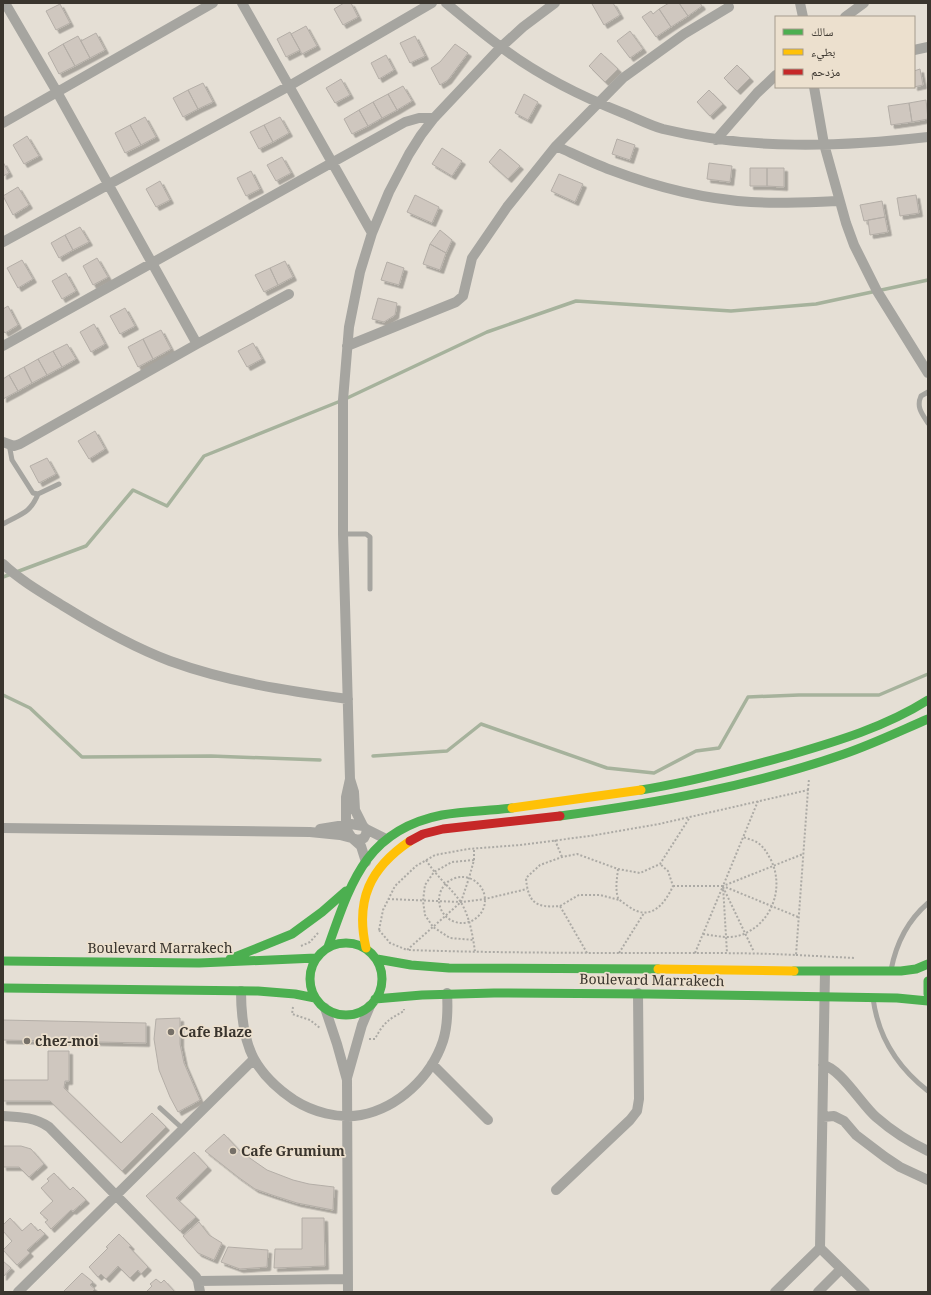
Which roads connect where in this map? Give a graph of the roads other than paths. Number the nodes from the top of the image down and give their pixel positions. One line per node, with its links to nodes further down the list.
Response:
1 (213, 3): 18 (street)
2 (242, 3): 16 (street)
3 (432, 3): 16 (street)
4 (446, 3): 12 (street)
5 (555, 3): 12 (street)
6 (800, 3): 10 (street)
7 (864, 3): 11 (street)
8 (6, 4): 18 (street)
9 (729, 7): 19 (street)
10 (803, 16)
11 (846, 16)
12 (501, 47): 19 (street); 20 (street)
13 (928, 47): 14 (street)
14 (915, 50)
15 (775, 76): 23 (street)
16 (290, 86): 26 (street); 27 (street)
17 (814, 88): 24 (street)
18 (57, 92): 21 (street); 27 (street)
19 (598, 103): 23 (street); 25 (street)
20 (434, 118): 26 (street); 29 (street)
21 (3, 123)
22 (928, 138): 24 (street)
23 (716, 140): 24 (street)
24 (824, 144): 28 (street)
25 (556, 146): 28 (street); 35 (street)
26 (332, 164): 29 (street); 31 (street)
27 (108, 186): 30 (street); 31 (street)
28 (839, 200): 36 (street)
29 (372, 233): 35 (street)
30 (3, 242)
31 (153, 263): 33 (street); 34 (street)
32 (289, 294): 33 (street)
33 (198, 344): 39 (street)
34 (3, 346)
35 (347, 346): 43 (street)
36 (928, 373)
37 (928, 392): 38 (lane)
38 (928, 423)
39 (6, 443): 41 (lane)
40 (59, 484): 41 (lane)
41 (38, 494): 42 (lane)
42 (3, 524)
43 (343, 534): 45 (lane); 46 (street)
44 (3, 564): 46 (street)
45 (370, 589)
46 (348, 699): 49 (street)
47 (928, 700): 55 (main road)
48 (928, 719): 60 (main road)
49 (350, 779): 50 (street); 51 (street)
50 (345, 825): 51 (street); 53 (street); 54 (street)
51 (365, 827): 54 (street); 55 (street)
52 (3, 828): 53 (street)
53 (310, 832): 54 (street)
54 (352, 838): 56 (street)
55 (386, 839): 56 (main road)
56 (366, 862): 57 (main road)
57 (351, 886): 59 (main road); 64 (main road)
58 (928, 903): 66 (lane)
59 (328, 947): 60 (main road); 61 (main road)
60 (366, 948): 62 (main road)
61 (316, 958): 64 (main road, Boulevard Marrakech); 76 (main road)
62 (377, 959): 67 (main road, Boulevard Marrakech); 78 (main road)
63 (3, 961): 64 (main road, Boulevard Marrakech)
64 (223, 962)
65 (928, 964): 66 (main road, Boulevard Marrakech)
66 (891, 971): 67 (main road, Boulevard Marrakech)
67 (824, 972): 74 (street)
68 (928, 981): 73 (main road)
69 (3, 988): 70 (main road)
70 (241, 991): 76 (main road); 80 (street)
71 (447, 993): 72 (main road, Boulevard Marrakech); 78 (main road, Boulevard Marrakech); 81 (street)
72 (638, 993): 74 (main road, Boulevard Marrakech); 93 (street)
73 (928, 994)
74 (825, 996): 75 (main road, Boulevard Marrakech); 82 (street)
75 (873, 997): 77 (main road, Boulevard Marrakech); 84 (lane)
76 (315, 998): 79 (main road, Boulevard Marrakech)
77 (928, 1001)
78 (373, 1003): 79 (main road, Boulevard Marrakech); 83 (street)
79 (325, 1008): 83 (street)
80 (254, 1059): 87 (street); 90 (street)
81 (432, 1064): 87 (street); 89 (street)
82 (823, 1065): 88 (street); 91 (street)
83 (347, 1080): 87 (street)
84 (928, 1091)
85 (160, 1108): 90 (lane)
86 (3, 1116): 94 (street)
87 (347, 1116): 97 (street)
88 (823, 1117): 92 (street); 95 (street)
89 (488, 1120)
90 (183, 1129): 94 (street)
91 (928, 1151)
92 (928, 1180)
93 (556, 1190)
94 (116, 1195): 98 (street); 99 (street)
95 (820, 1248): 96 (street); 102 (street)
96 (841, 1269): 103 (street); 104 (street)
97 (348, 1279): 98 (street); 101 (street)
98 (198, 1281): 100 (street)
99 (18, 1292)
100 (200, 1292)
101 (348, 1292)
102 (775, 1292)
103 (818, 1292)
104 (865, 1292)

